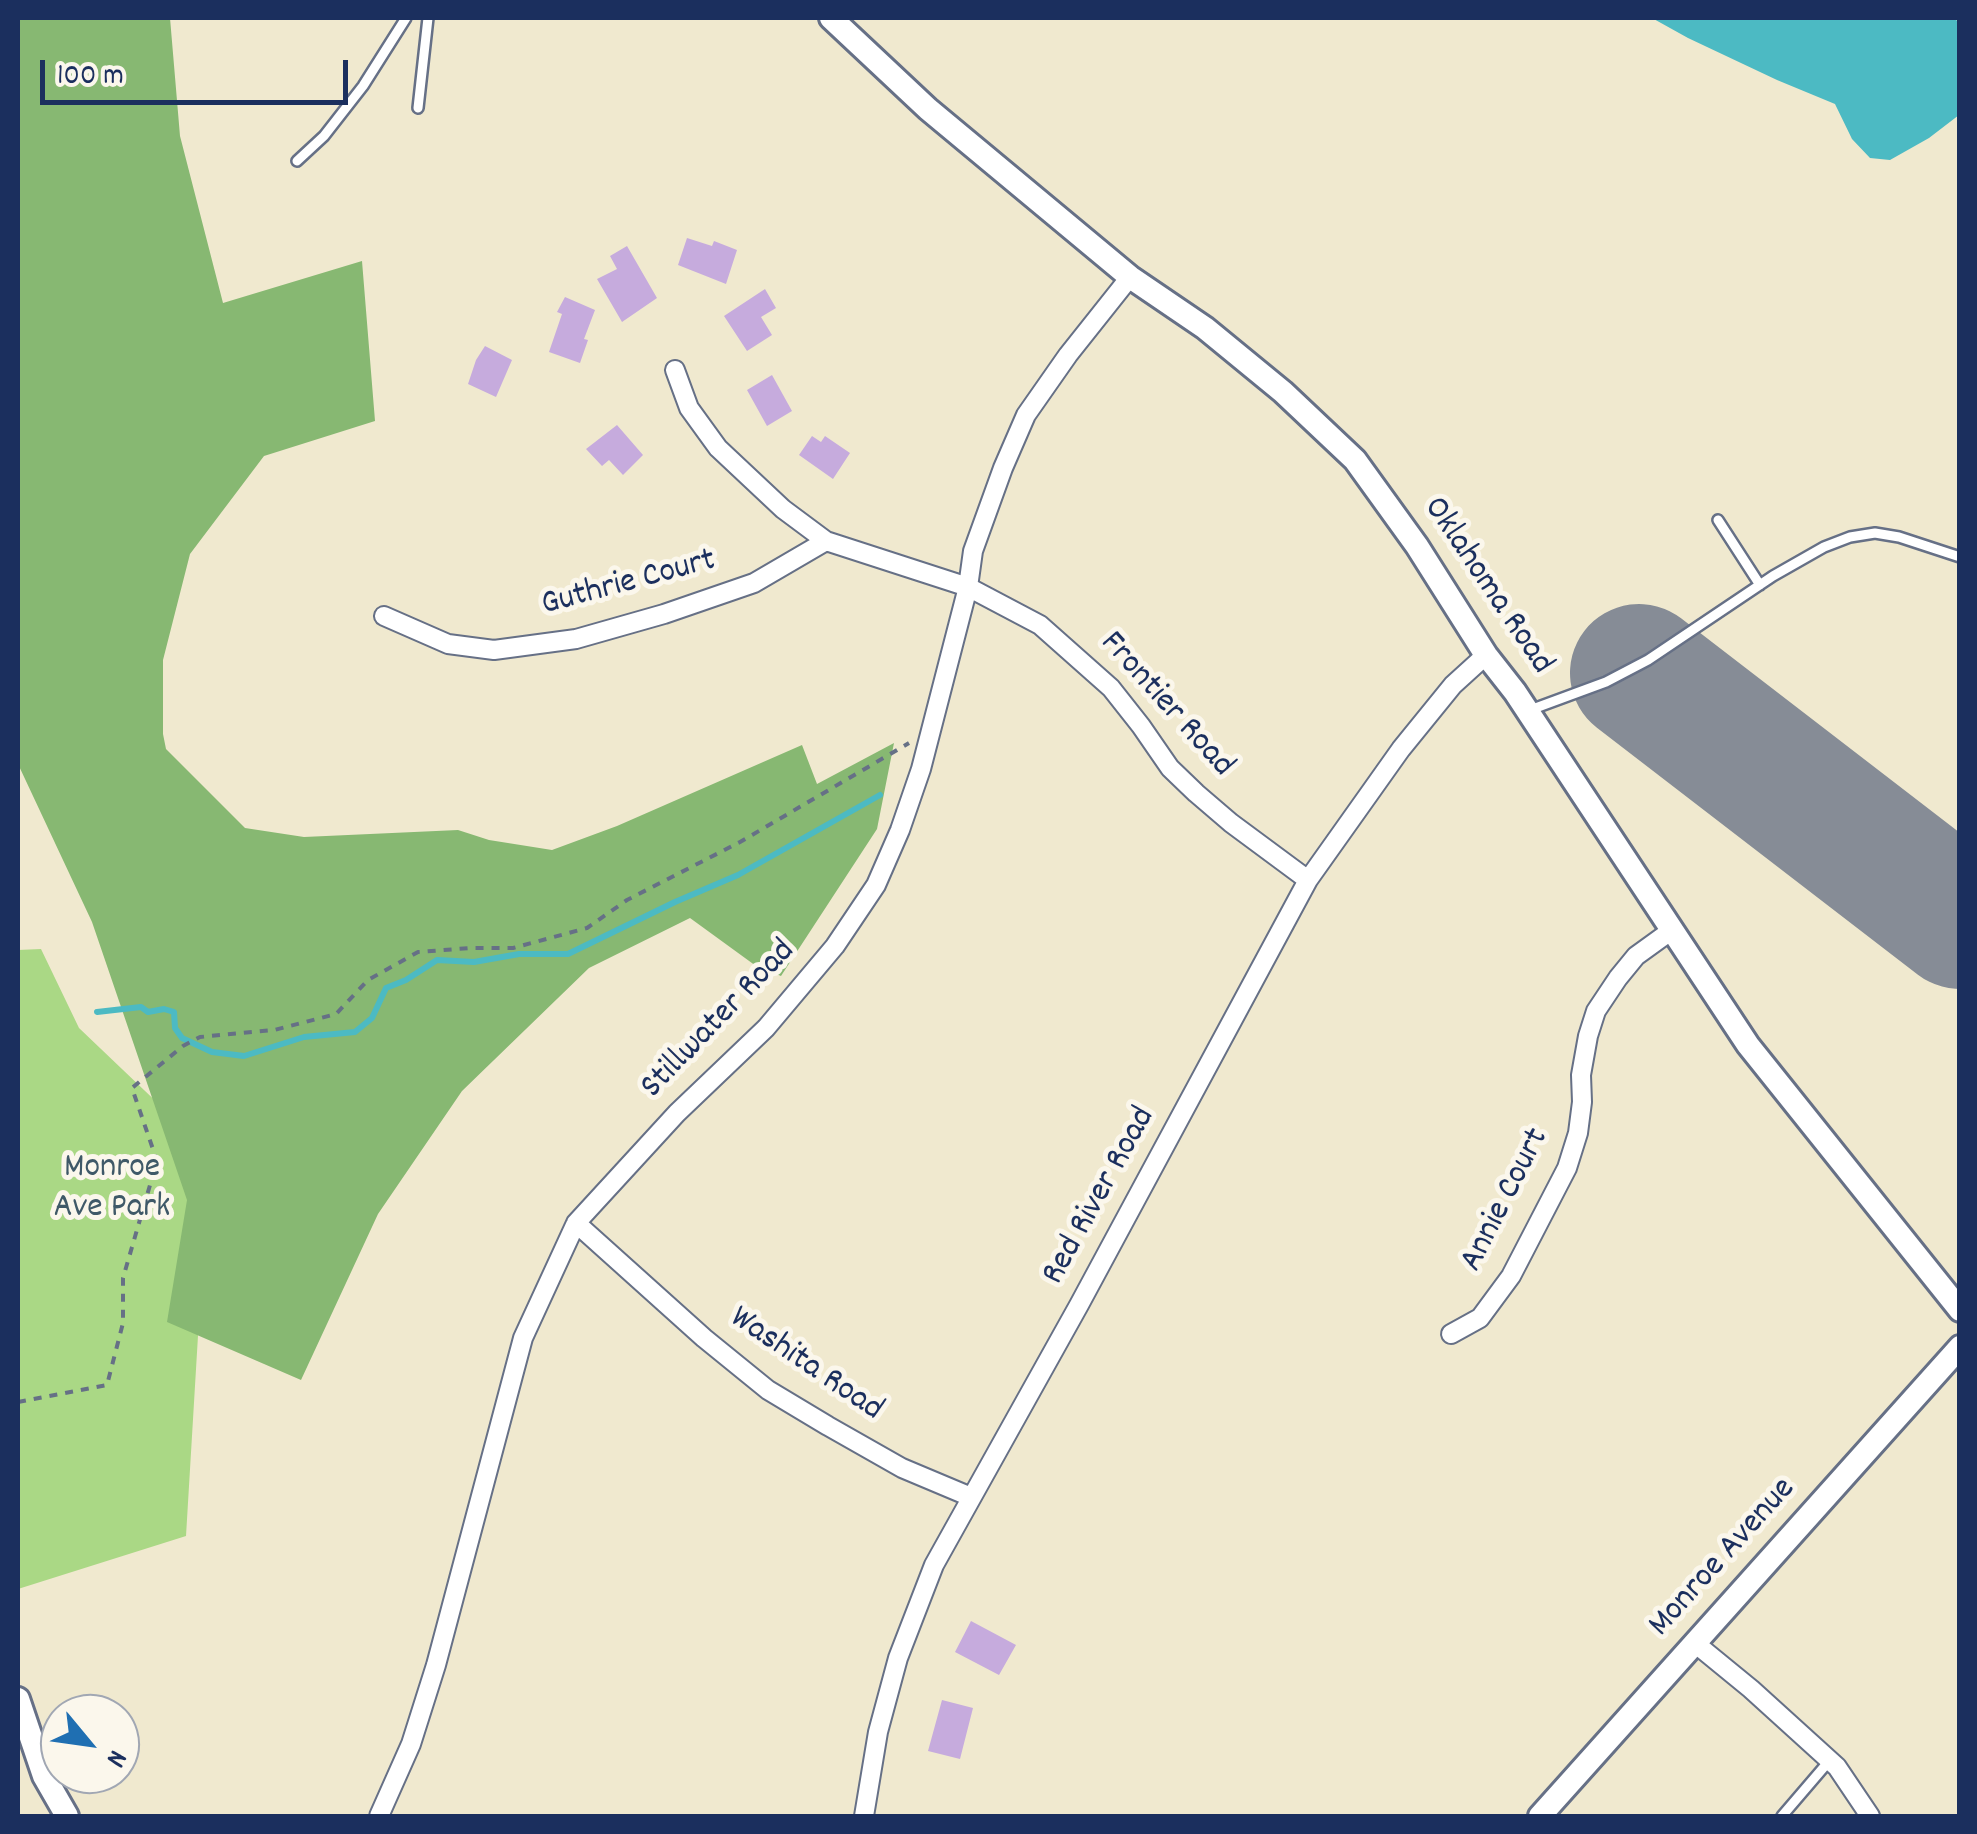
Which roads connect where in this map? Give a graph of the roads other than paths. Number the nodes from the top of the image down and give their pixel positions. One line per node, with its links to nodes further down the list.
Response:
1 (406, 18): 5 (lane)
2 (428, 18): 4 (lane)
3 (831, 18): 6 (street, Oklahoma Road)
4 (418, 108)
5 (297, 162)
6 (1130, 278): 12 (street, Stillwater Road); 14 (street, Oklahoma Road)
7 (675, 370): 9 (street, Frontier Road)
8 (1718, 520): 11 (lane)
9 (826, 541): 12 (street, Frontier Road); 13 (street, Guthrie Court)
10 (1960, 557): 11 (lane)
11 (1760, 585): 15 (lane)
12 (968, 587): 16 (street, Frontier Road); 18 (street, Stillwater Road)
13 (384, 616)
14 (1486, 654): 15 (street, Oklahoma Road); 16 (street, Red River Road)
15 (1527, 711): 17 (street, Oklahoma Road)
16 (1308, 880): 22 (street, Red River Road)
17 (1672, 930): 19 (street, Oklahoma Road); 20 (street, Annie Court)
18 (576, 1223): 22 (street, Washita Road); 27 (street, Stillwater Road)
19 (1960, 1310)
20 (1452, 1334)
21 (1960, 1347): 23 (street, Monroe Avenue)
22 (970, 1497): 28 (street, Red River Road)
23 (1696, 1644): 25 (street); 29 (street, Monroe Avenue)
24 (18, 1699): 26 (street)
25 (1830, 1760): 30 (lane); 31 (street)
26 (67, 1816)
27 (378, 1816)
28 (864, 1816)
29 (1540, 1816)
30 (1782, 1816)
31 (1870, 1816)

